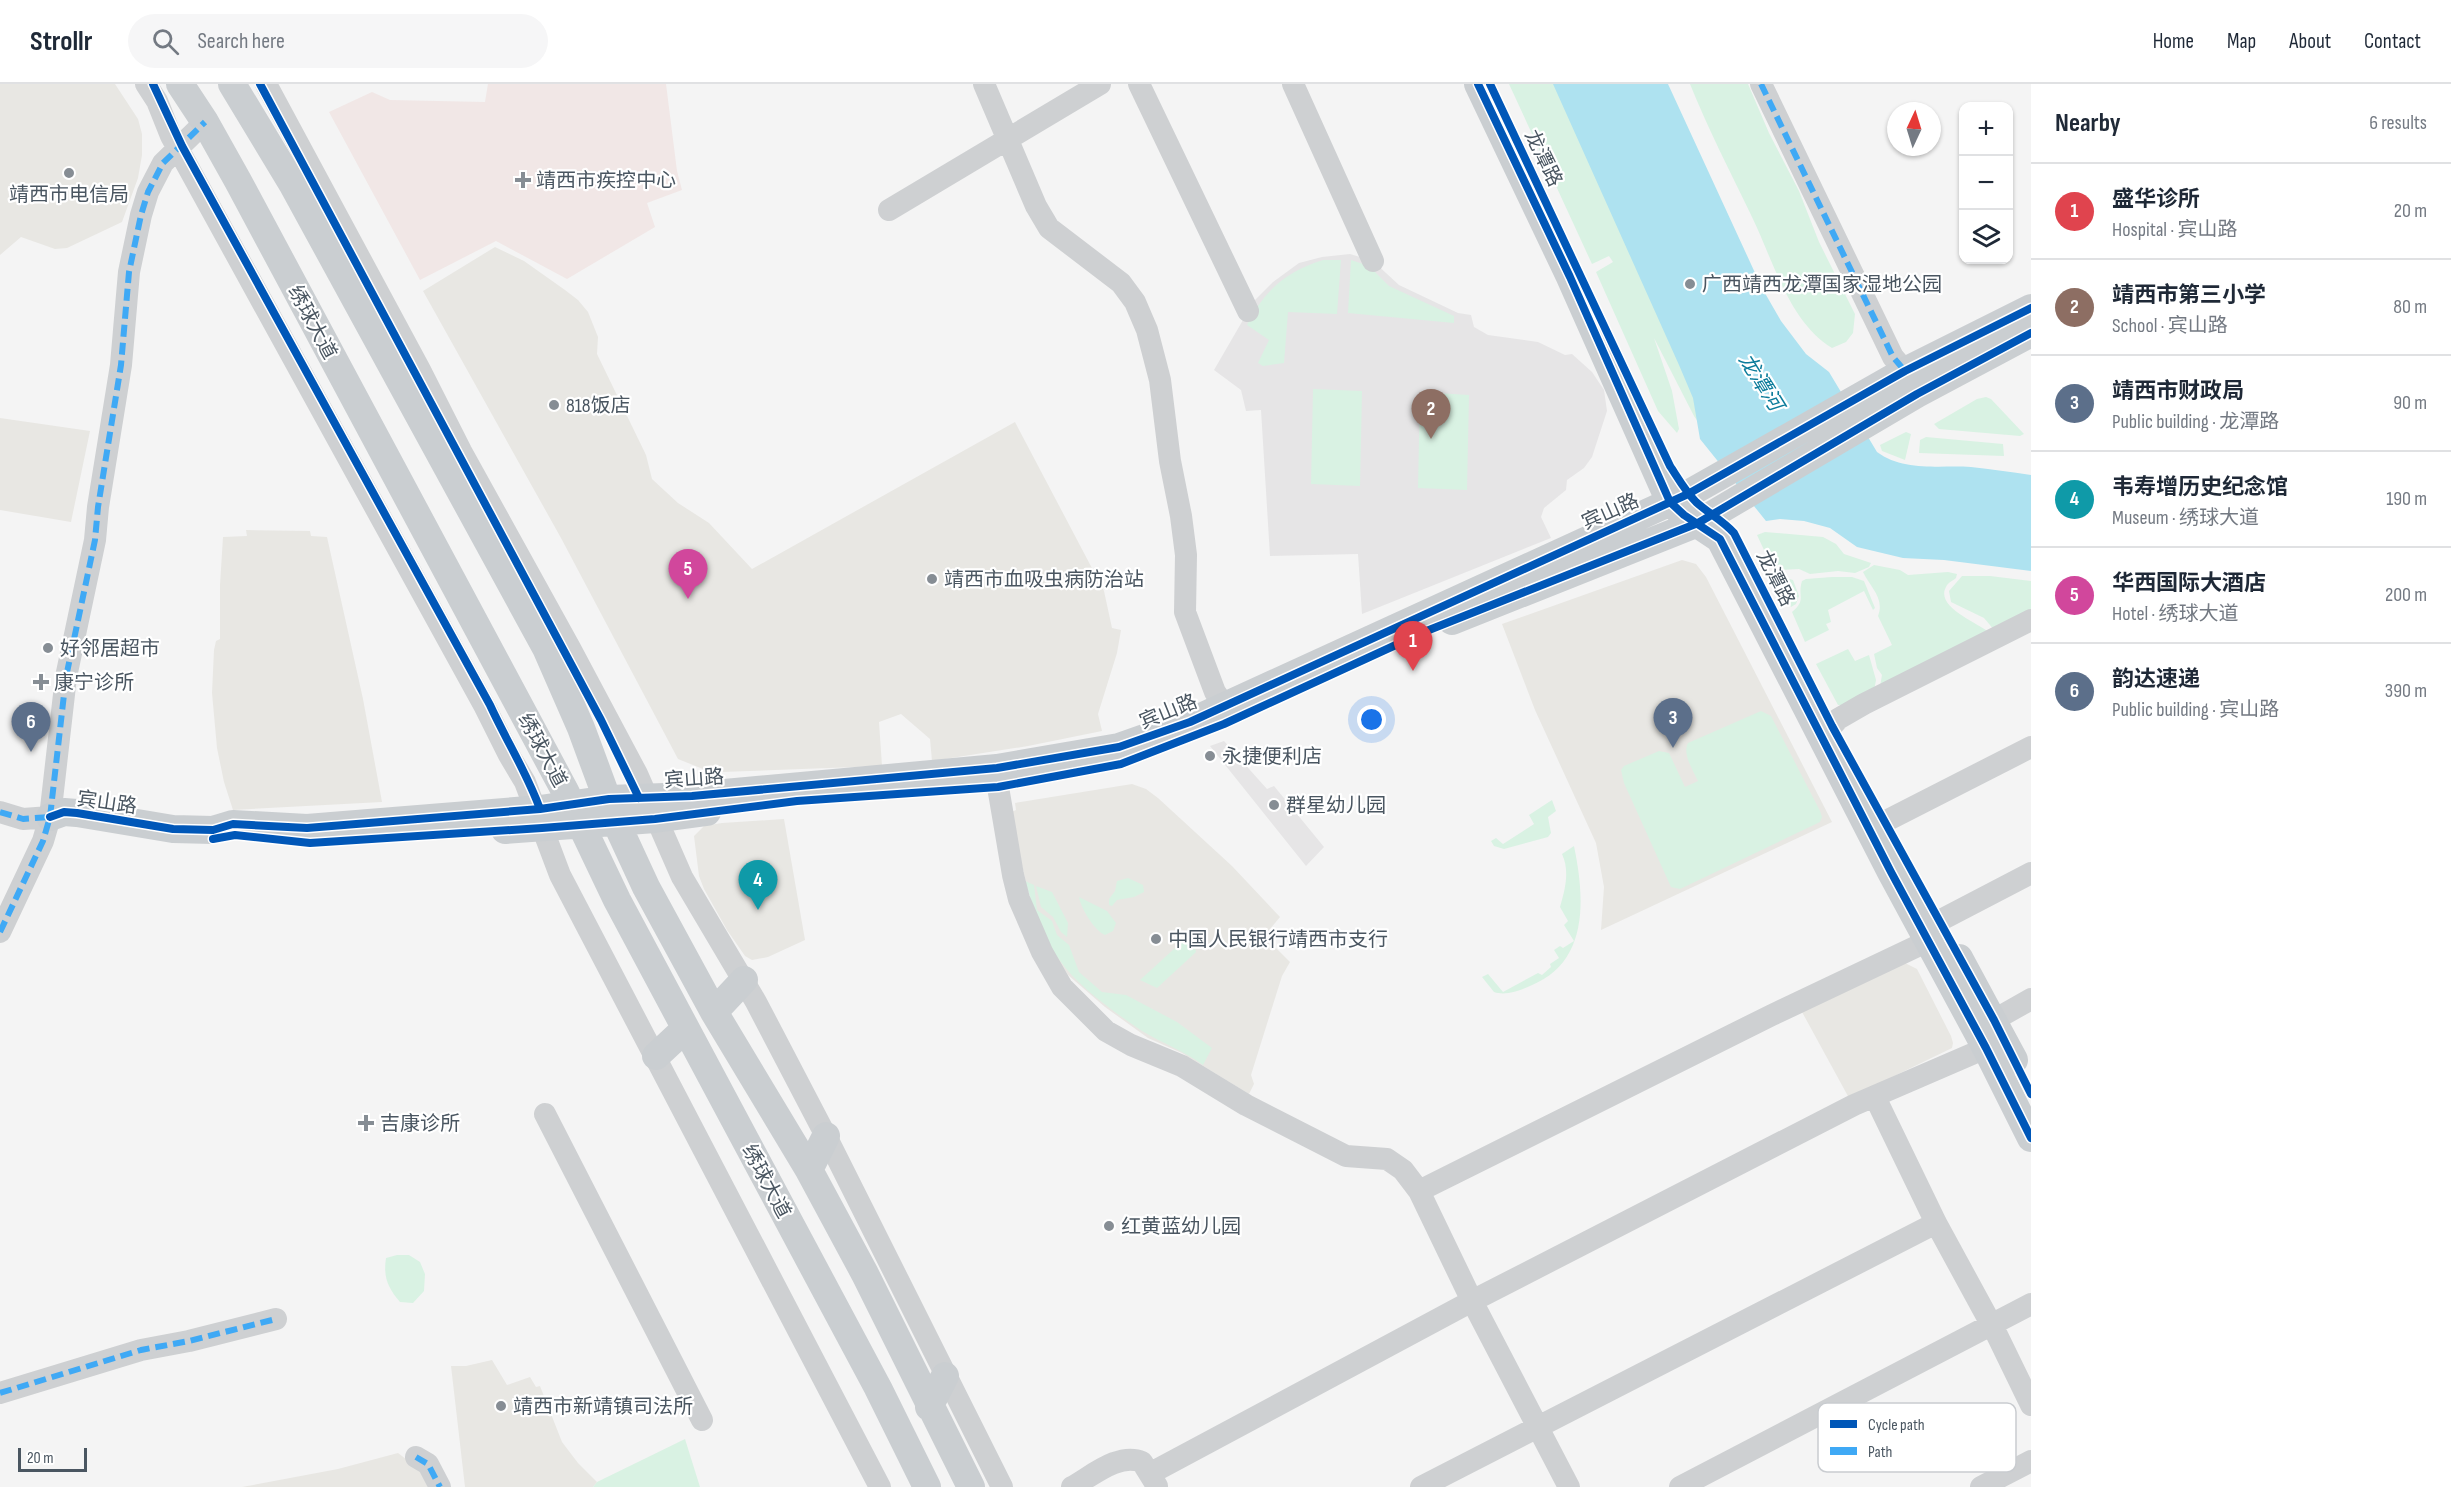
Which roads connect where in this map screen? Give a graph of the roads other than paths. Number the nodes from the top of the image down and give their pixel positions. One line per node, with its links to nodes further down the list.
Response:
1 (180, 84): 12 (main road, 绣球大道)
2 (232, 84): 21 (main road, 绣球大道)
3 (266, 84): 19 (street)
4 (984, 84): 13 (street)
5 (1100, 84): 13 (street)
6 (1139, 84): 18 (street)
7 (1293, 84): 16 (street)
8 (1478, 84): 25 (main road, 龙潭路)
9 (1490, 84): 25 (main road, 龙潭路)
10 (1761, 84): 22 (street)
11 (153, 90): 14 (street)
12 (205, 122): 14 (street); 23 (main road, 绣球大道)
13 (1008, 138): 15 (street); 28 (street)
14 (179, 149): 24 (street); 36 (street)
15 (889, 210)
16 (1373, 261)
17 (2031, 308): 22 (main road, 宾山路)
18 (1248, 311)
19 (392, 318): 21 (street); 32 (street)
20 (2031, 333): 26 (main road, 宾山路)
21 (387, 357): 33 (main road, 绣球大道)
22 (1905, 371): 26 (main road, 宾山路)
23 (345, 382): 24 (street); 35 (main road, 绣球大道)
24 (336, 434): 37 (street)
25 (1679, 498): 26 (main road, 龙潭路); 28 (main road, 宾山路)
26 (1716, 504): 29 (main road, 龙潭路); 31 (main road, 宾山路); 40 (main road, 龙潭路)
27 (2031, 620): 29 (street)
28 (1224, 705): 32 (main road, 宾山路)
29 (1832, 726): 38 (main road, 龙潭路)
30 (2031, 747): 38 (street)
31 (998, 787): 32 (main road, 宾山路); 55 (street)
32 (651, 808): 33 (main road, 宾山路); 42 (street)
33 (612, 810): 35 (main road, 宾山路); 44 (main road, 绣球大道)
34 (0, 812): 36 (street)
35 (575, 814): 37 (main road, 宾山路); 46 (main road, 绣球大道)
36 (50, 817): 37 (main road, 宾山路); 41 (street)
37 (538, 819): 48 (street)
38 (1886, 821): 40 (main road, 龙潭路)
39 (2031, 873): 40 (street)
40 (1933, 931): 45 (main road, 龙潭路); 47 (main road, 龙潭路); 55 (street)
41 (0, 932)
42 (744, 980): 44 (main road); 52 (street)
43 (2031, 999): 45 (street)
44 (714, 1012): 54 (main road, 绣球大道)
45 (1994, 1020): 49 (main road, 龙潭路)
46 (685, 1029): 48 (main road); 79 (main road, 绣球大道)
47 (1986, 1048): 50 (street); 53 (main road, 龙潭路)
48 (656, 1056): 78 (street)
49 (2031, 1094)
50 (1875, 1097): 56 (street); 57 (street)
51 (545, 1114): 69 (street)
52 (826, 1136): 54 (main road); 62 (street)
53 (2031, 1138)
54 (809, 1170): 67 (main road, 绣球大道)
55 (1419, 1191): 57 (street)
56 (1936, 1223): 61 (street); 71 (street)
57 (1472, 1301): 71 (street); 76 (street)
58 (2031, 1304): 61 (street)
59 (2031, 1317): 61 (street)
60 (276, 1319): 63 (street)
61 (1994, 1329): 64 (street); 65 (street); 66 (street)
62 (945, 1376): 67 (main road); 81 (street)
63 (0, 1392)
64 (1847, 1403)
65 (1858, 1403)
66 (2031, 1405)
67 (929, 1407): 80 (main road, 绣球大道)
68 (1818, 1418): 85 (street)
69 (702, 1420)
70 (1818, 1425): 86 (street)
71 (1537, 1426): 83 (street); 84 (street)
72 (416, 1456): 77 (street)
73 (2031, 1461): 74 (street)
74 (2016, 1469)
75 (2010, 1472): 87 (street)
76 (1154, 1480): 82 (street)
77 (440, 1487)
78 (879, 1487)
79 (927, 1487)
80 (971, 1487)
81 (1002, 1487)
82 (1072, 1487)
83 (1421, 1487)
84 (1569, 1487)
85 (1680, 1487)
86 (1703, 1487)
87 (1981, 1487)

